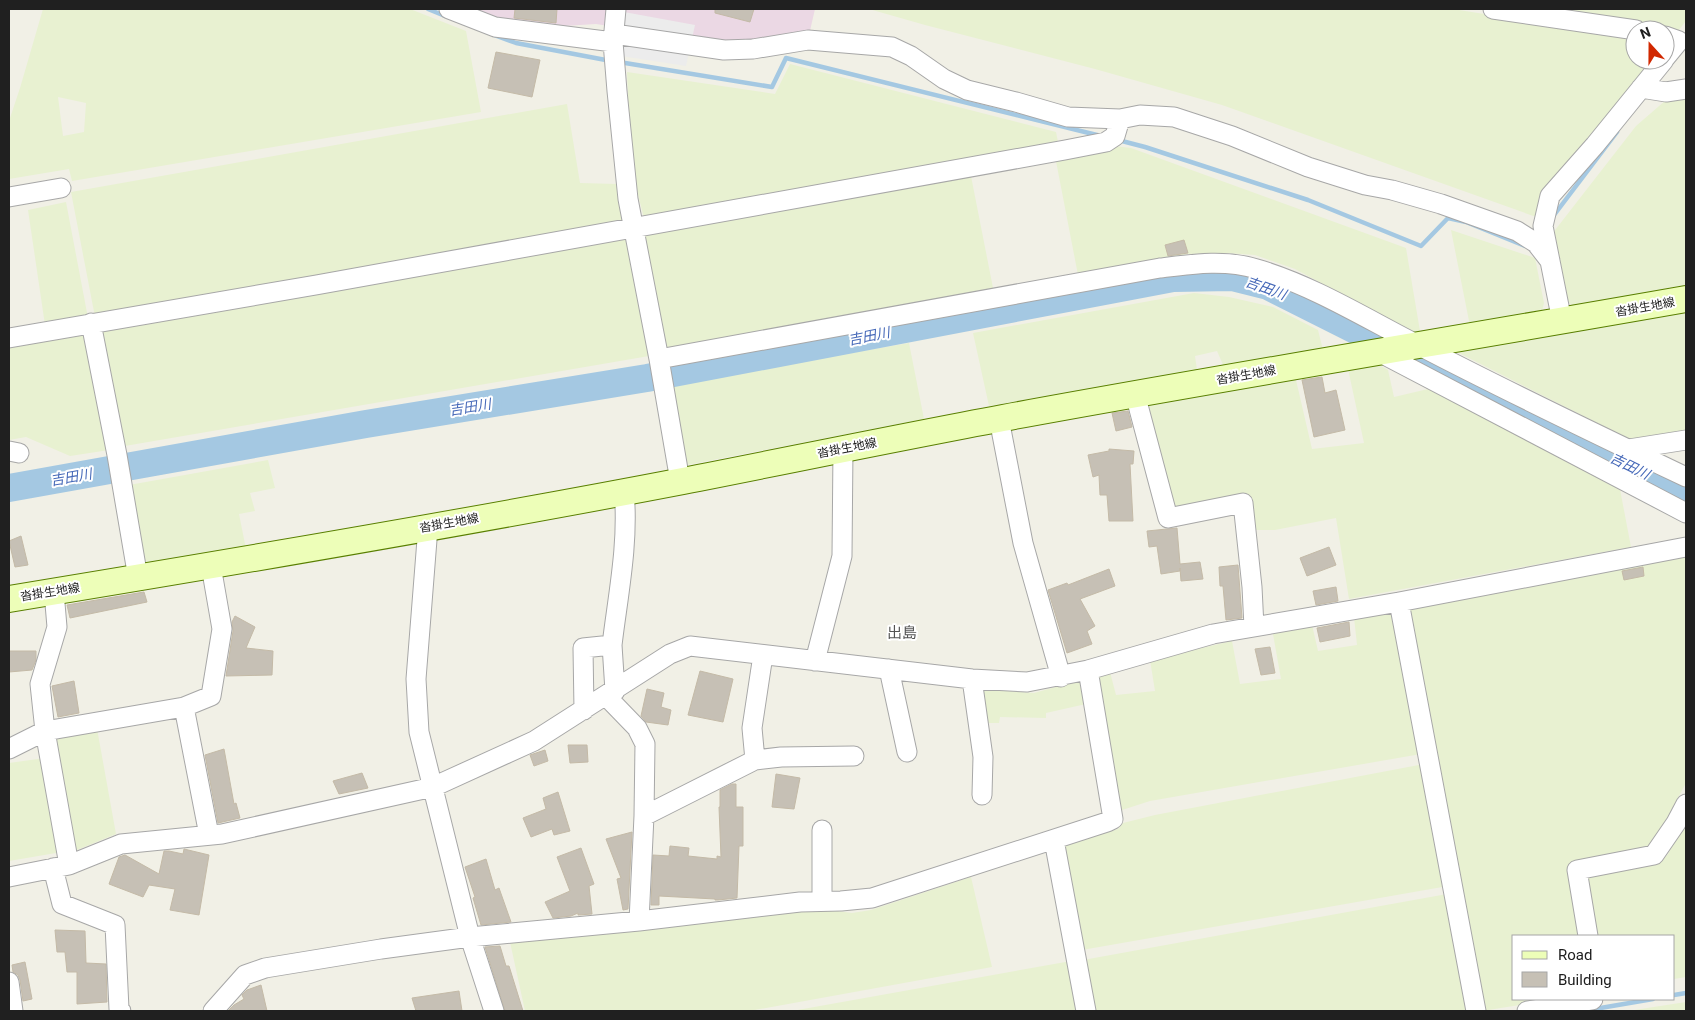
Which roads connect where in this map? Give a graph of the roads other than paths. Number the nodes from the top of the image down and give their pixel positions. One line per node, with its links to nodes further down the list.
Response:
1 (449, 9): 5 (street)
2 (616, 9): 5 (street)
3 (1493, 9): 4 (street)
4 (1625, 28)
5 (614, 38): 9 (street); 12 (street)
6 (1655, 70): 7 (street)
7 (1641, 88): 8 (street); 13 (street)
8 (1686, 89)
9 (1120, 119): 12 (street); 13 (street)
10 (62, 188): 11 (street)
11 (9, 197)
12 (634, 227): 16 (street); 20 (street)
13 (1550, 261): 15 (street)
14 (1686, 299): 15 (main road, 沓掛生地線)
15 (1562, 321): 18 (main road, 沓掛生地線)
16 (91, 323): 17 (street); 33 (street)
17 (9, 338)
18 (1417, 345): 19 (main road, 沓掛生地線); 20 (street); 25 (street)
19 (1378, 351): 21 (main road, 沓掛生地線); 29 (street)
20 (659, 359): 27 (street)
21 (1135, 394): 22 (main road, 沓掛生地線); 37 (street)
22 (1000, 418): 24 (main road, 沓掛生地線); 43 (street)
23 (1686, 440): 25 (street)
24 (844, 449): 27 (main road, 沓掛生地線); 40 (street)
25 (1629, 449): 26 (street)
26 (1686, 477)
27 (680, 481): 28 (main road, 沓掛生地線)
28 (624, 491): 30 (main road, 沓掛生地線); 38 (street)
29 (1686, 512)
30 (428, 527): 32 (main road, 沓掛生地線); 53 (street)
31 (1686, 547): 36 (street)
32 (211, 566): 33 (main road, 沓掛生地線); 46 (street)
33 (138, 578): 34 (main road, 沓掛生地線)
34 (54, 592): 35 (main road, 沓掛生地線); 48 (street)
35 (9, 599)
36 (1399, 602): 37 (street); 73 (street)
37 (1254, 627): 42 (street)
38 (612, 645): 45 (street); 47 (street)
39 (763, 655): 40 (street); 45 (street); 52 (street)
40 (815, 661): 41 (street)
41 (889, 669): 44 (street); 50 (street)
42 (1088, 670): 43 (street); 59 (street)
43 (1061, 677): 44 (street)
44 (972, 679): 54 (street)
45 (610, 693): 47 (street); 56 (street)
46 (184, 707): 48 (street); 58 (street)
47 (584, 710): 53 (street)
48 (45, 731): 49 (street); 60 (street)
49 (9, 749)
50 (907, 752)
51 (854, 756): 52 (street)
52 (755, 760): 56 (street)
53 (433, 788): 58 (street); 65 (street)
54 (982, 794)
55 (1686, 804): 64 (street)
56 (644, 816): 63 (street)
57 (822, 830): 62 (street)
58 (209, 835): 60 (street)
59 (1054, 840): 62 (street); 72 (street)
60 (61, 866): 61 (street); 69 (street)
61 (9, 877)
62 (822, 902): 63 (street)
63 (639, 921): 65 (street)
64 (1588, 935)
65 (470, 937): 70 (street); 71 (street)
66 (9, 982): 68 (street)
67 (1592, 1000): 74 (street)
68 (12, 1011)
69 (121, 1011)
70 (213, 1011)
71 (494, 1011)
72 (1086, 1011)
73 (1476, 1011)
74 (1527, 1011)

